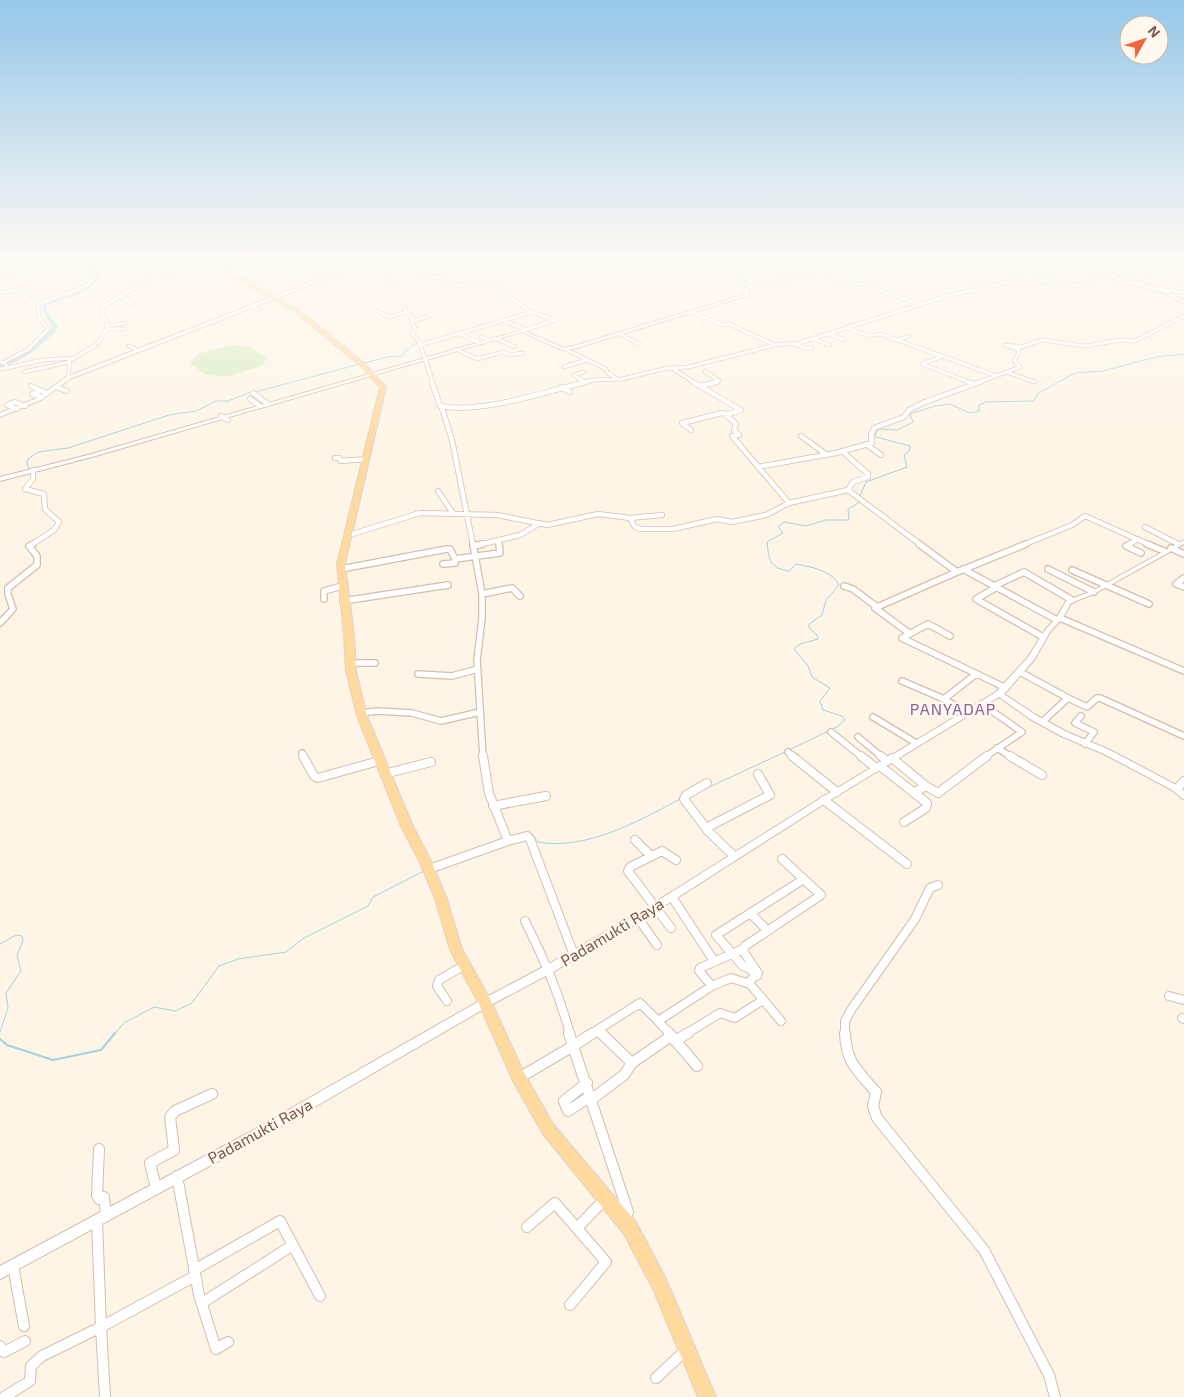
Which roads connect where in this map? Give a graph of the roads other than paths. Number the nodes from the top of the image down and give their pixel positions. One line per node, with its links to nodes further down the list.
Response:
1 (45, 323): 46 (street)
2 (107, 323): 14 (street)
3 (119, 323): 14 (street)
4 (207, 323): 39 (main road)
5 (307, 323): 52 (main road)
6 (412, 323): 34 (street)
7 (493, 323): 18 (street)
8 (510, 323): 17 (street)
9 (545, 323): 17 (street)
10 (655, 323): 19 (street)
11 (720, 323): 31 (street)
12 (863, 323): 15 (street)
13 (1172, 323): 56 (street)
14 (108, 326): 16 (street); 43 (street)
15 (848, 328): 20 (street); 27 (street)
16 (124, 329)
17 (524, 330): 23 (street); 37 (street)
18 (459, 334): 28 (street); 34 (street)
19 (620, 334): 29 (street); 37 (street)
20 (829, 334): 24 (street); 26 (street)
21 (909, 336): 27 (street)
22 (481, 337): 25 (street)
23 (495, 338): 25 (street); 35 (street)
24 (812, 338): 30 (street); 32 (street)
25 (488, 340): 28 (street)
26 (844, 340)
27 (897, 340): 42 (street)
28 (478, 342): 38 (street)
29 (639, 344)
30 (796, 344): 31 (street); 36 (street)
31 (775, 345): 50 (street)
32 (830, 345)
33 (129, 346): 39 (street)
34 (420, 346): 44 (street)
35 (515, 347)
36 (812, 347)
37 (568, 348): 40 (street); 45 (street)
38 (456, 349): 41 (street); 44 (street)
39 (138, 350): 58 (main road)
40 (577, 351)
41 (523, 353)
42 (943, 356): 57 (street); 62 (street)
43 (72, 358): 47 (street); 48 (street)
44 (424, 359): 52 (street); 75 (street)
45 (587, 360): 49 (street); 59 (street)
46 (3, 362): 48 (street)
47 (69, 362): 54 (street); 58 (street)
48 (7, 368): 51 (street)
49 (564, 368)
50 (672, 368): 59 (street); 64 (street)
51 (0, 369)
52 (368, 370): 72 (street); 88 (main road)
53 (704, 371): 64 (street)
54 (24, 372)
55 (584, 372): 60 (street)
56 (1006, 372): 57 (street); 61 (street)
57 (997, 376): 62 (street)
58 (68, 378): 65 (main road)
59 (617, 379): 60 (street)
60 (584, 382): 66 (street)
61 (1035, 382)
62 (974, 384): 83 (street)
63 (31, 386): 70 (street)
64 (700, 386): 77 (street)
65 (56, 387): 67 (street); 70 (main road)
66 (561, 387): 68 (street); 75 (street)
67 (67, 391)
68 (570, 392)
69 (254, 393): 72 (street)
70 (41, 394): 73 (main road)
71 (250, 399): 74 (street)
72 (271, 405): 74 (street)
73 (25, 406): 76 (main road); 76 (street)
74 (260, 406): 79 (street)
75 (442, 408): 96 (street)
76 (17, 409): 78 (main road)
77 (727, 414): 81 (street); 89 (street)
78 (0, 415)
79 (221, 416): 80 (street); 90 (street)
80 (228, 420)
81 (691, 430)
82 (802, 436): 85 (street)
83 (866, 444): 84 (street); 86 (street)
84 (842, 452): 85 (street); 92 (street)
85 (827, 455): 89 (street)
86 (881, 455)
87 (335, 458): 88 (street)
88 (367, 459): 101 (main road)
89 (758, 467): 94 (street)
90 (29, 471): 91 (street); 132 (street)
91 (0, 479)
92 (848, 490): 94 (street); 115 (street)
93 (438, 491): 95 (street)
94 (789, 503): 98 (street)
95 (452, 512): 96 (street); 101 (street)
96 (467, 513): 99 (street); 105 (street)
97 (662, 515): 98 (street)
98 (630, 518): 99 (street)
99 (540, 523): 103 (street)
100 (1145, 527): 104 (street)
101 (348, 534): 111 (main road)
102 (1138, 539): 104 (street); 106 (street); 112 (street)
103 (498, 540): 105 (street); 108 (street)
104 (1178, 545): 107 (street); 118 (street)
105 (473, 546): 108 (street)
106 (1141, 553)
107 (1184, 554)
108 (475, 557): 109 (street); 124 (street)
109 (455, 559): 110 (street); 111 (street)
110 (443, 564)
111 (341, 569): 119 (main road)
112 (963, 569): 115 (street); 121 (street)
113 (1048, 569): 123 (street)
114 (1072, 570): 118 (street)
115 (957, 572): 130 (street)
116 (1184, 578): 122 (street)
117 (448, 585): 128 (street)
118 (1106, 585): 123 (street); 129 (street)
119 (342, 586): 126 (street); 128 (main road)
120 (844, 586): 130 (street)
121 (996, 586): 127 (street); 131 (street); 134 (street)
122 (1184, 587)
123 (1092, 591): 127 (street)
124 (482, 594): 125 (street); 138 (street)
125 (520, 596)
126 (324, 599)
127 (1072, 600): 131 (street, Padamukti Raya)
128 (343, 601): 136 (main road)
129 (1149, 604)
130 (877, 607): 133 (street)
131 (1058, 619): 134 (street, Padamukti Raya); 139 (street)
132 (0, 623)
133 (909, 633): 135 (street); 142 (street)
134 (1039, 635): 140 (street, Padamukti Raya)
135 (950, 636)
136 (351, 663): 137 (street); 149 (main road)
137 (376, 663)
138 (478, 669): 141 (street); 148 (street)
139 (1184, 671)
140 (1020, 672): 144 (street, Padamukti Raya); 145 (street)
141 (418, 674)
142 (976, 674): 144 (street); 146 (street)
143 (902, 681): 146 (street)
144 (1002, 688): 147 (street, Padamukti Raya); 153 (street)
145 (1068, 698): 153 (street); 155 (street)
146 (944, 699): 150 (street)
147 (982, 704): 150 (street, Padamukti Raya); 159 (street)
148 (480, 712): 149 (street); 177 (street)
149 (361, 713): 162 (main road)
150 (967, 713): 157 (street, Padamukti Raya)
151 (1081, 716): 158 (street)
152 (873, 717): 157 (street)
153 (1042, 722): 158 (street)
154 (831, 732): 164 (street)
155 (1184, 736)
156 (858, 737): 164 (street)
157 (916, 743): 164 (street, Padamukti Raya)
158 (1085, 744): 171 (street)
159 (997, 748): 167 (street); 170 (street)
160 (788, 752): 172 (street)
161 (302, 754): 162 (street)
162 (379, 761): 165 (main road)
163 (431, 762): 165 (street)
164 (884, 763): 170 (street); 172 (street, Padamukti Raya); 173 (street)
165 (384, 774): 187 (main road)
166 (758, 774): 179 (street)
167 (1042, 775)
168 (1184, 781): 171 (street)
169 (707, 783): 179 (street)
170 (926, 786): 173 (street)
171 (1177, 789): 175 (street)
172 (837, 792): 176 (street, Padamukti Raya)
173 (915, 792): 178 (street)
174 (546, 796): 177 (street)
175 (1184, 796)
176 (824, 800): 183 (street, Padamukti Raya); 186 (street)
177 (493, 806): 181 (street)
178 (904, 822)
179 (706, 828): 183 (street)
180 (636, 840): 182 (street)
181 (508, 841): 187 (street); 200 (street)
182 (651, 856): 185 (street); 191 (street)
183 (734, 856): 190 (street, Padamukti Raya)
184 (782, 859): 188 (street)
185 (676, 860)
186 (907, 864)
187 (429, 869): 202 (main road)
188 (804, 879): 192 (street); 196 (street)
189 (938, 886): 248 (street)
190 (672, 896): 191 (street, Padamukti Raya); 201 (street)
191 (656, 906): 193 (street, Padamukti Raya); 195 (street)
192 (750, 913): 196 (street); 199 (street)
193 (638, 918): 197 (street); 200 (street, Padamukti Raya)
194 (525, 921): 203 (street)
195 (671, 928)
196 (768, 931): 198 (street)
197 (658, 945)
198 (743, 949): 199 (street); 204 (street)
199 (732, 954): 201 (street); 204 (street)
200 (574, 955): 203 (street, Padamukti Raya)
201 (714, 961): 206 (street)
202 (465, 965): 210 (street); 211 (main road)
203 (549, 969): 211 (street, Padamukti Raya); 216 (street)
204 (757, 976): 205 (street)
205 (748, 984): 206 (street); 208 (street)
206 (712, 986): 212 (street)
207 (1169, 996): 209 (street)
208 (763, 1000): 213 (street); 215 (street)
209 (1184, 1000)
210 (447, 1001)
211 (485, 1003): 219 (main road); 224 (street, Padamukti Raya)
212 (658, 1021): 214 (street); 215 (street)
213 (781, 1021)
214 (598, 1030): 216 (street); 217 (street)
215 (673, 1039): 217 (street); 218 (street)
216 (573, 1046): 219 (street); 220 (street)
217 (632, 1064): 222 (street)
218 (697, 1066)
219 (520, 1078): 226 (main road)
220 (587, 1083): 222 (street); 222 (street)
221 (212, 1094): 225 (street)
222 (591, 1097): 228 (street)
223 (99, 1149): 227 (street)
224 (177, 1176): 225 (street, Padamukti Raya); 234 (street)
225 (156, 1188): 227 (street, Padamukti Raya)
226 (604, 1200): 228 (main road); 230 (street)
227 (101, 1219): 232 (street, Padamukti Raya); 239 (street)
228 (623, 1221): 243 (main road)
229 (527, 1227): 230 (street)
230 (577, 1228): 237 (street)
231 (294, 1245): 234 (street); 235 (street); 236 (street)
232 (13, 1266): 233 (street, Padamukti Raya); 238 (street)
233 (0, 1273)
234 (195, 1273): 236 (street); 239 (street)
235 (320, 1296)
236 (202, 1303): 241 (street)
237 (570, 1305)
238 (24, 1326)
239 (101, 1327): 245 (street); 246 (street)
240 (26, 1341): 242 (street)
241 (228, 1342)
242 (0, 1346)
243 (687, 1349): 244 (street); 247 (main road)
244 (656, 1378)
245 (4, 1397)
246 (105, 1397)
247 (707, 1397)
248 (1055, 1397)

